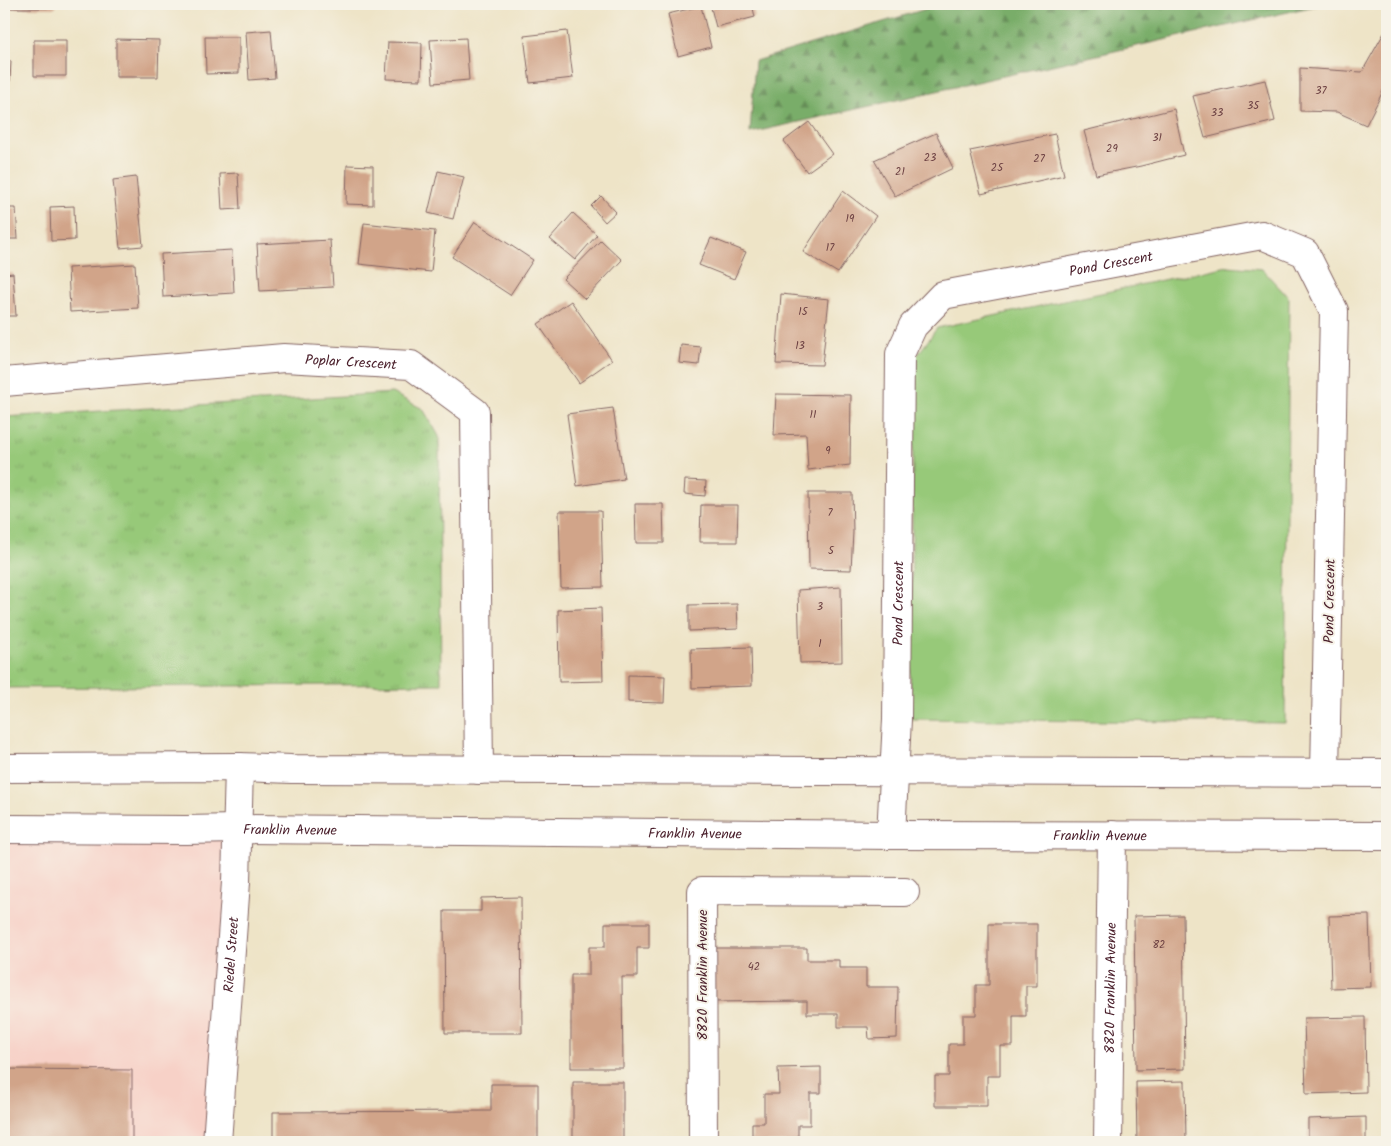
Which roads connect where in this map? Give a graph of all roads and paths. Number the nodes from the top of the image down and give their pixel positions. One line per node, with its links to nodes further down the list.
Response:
1 (4, 382): 4 (street, Poplar Crescent)
2 (239, 767): 3 (street); 4 (street); 8 (street, Riedel Street)
3 (4, 768)
4 (479, 770): 5 (street)
5 (894, 771): 6 (street); 6 (street, Pond Crescent); 10 (street, Pond Crescent)
6 (1325, 773): 7 (street)
7 (1387, 773)
8 (236, 829): 9 (street, Franklin Avenue); 10 (street, Franklin Avenue); 14 (street, Riedel Street)
9 (4, 830)
10 (891, 835): 11 (street, Franklin Avenue)
11 (1112, 835): 12 (street, Franklin Avenue); 16 (street, 8820 Franklin Avenue)
12 (1387, 836)
13 (905, 892): 15 (street, 8820 Franklin Avenue)
14 (217, 1142)
15 (702, 1142)
16 (1108, 1142)

